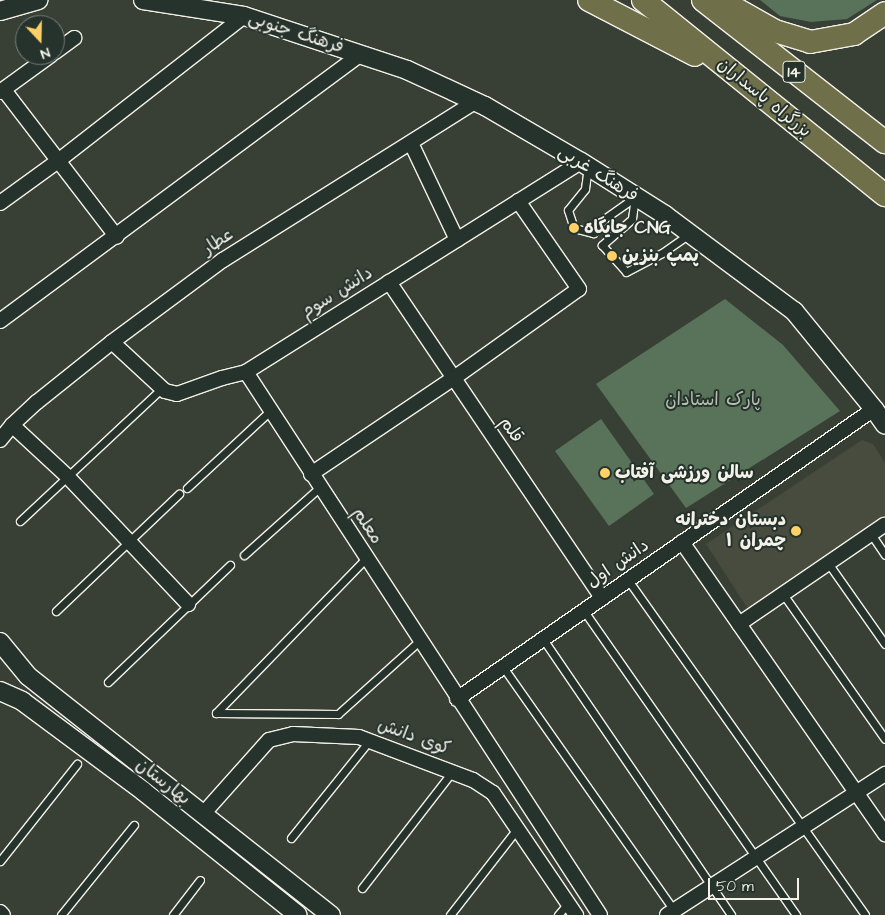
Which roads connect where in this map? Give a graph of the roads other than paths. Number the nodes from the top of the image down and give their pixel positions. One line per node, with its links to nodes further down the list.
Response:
1 (38, 0): 7 (street)
2 (142, 0): 9 (street, فرهنگ جنوبی)
3 (589, 0): 14 (highway, 14)
4 (643, 0): 14 (highway, بزرگراه پاسداران)
5 (703, 0): 17 (highway, 14)
6 (720, 0): 8 (highway)
7 (0, 10)
8 (885, 13)
9 (244, 16): 12 (street, فرهنگ جنوبی); 19 (street)
10 (74, 38): 11 (street)
11 (65, 45)
12 (360, 54): 16 (street, فرهنگ غربی); 26 (street)
13 (37, 65): 15 (street)
14 (740, 79): 21 (highway, بزرگراه پاسداران / 14)
15 (2, 91): 19 (street)
16 (475, 102): 18 (street, عطار); 20 (street, فرهنگ غربی)
17 (885, 142)
18 (411, 143): 27 (street); 30 (street, عطار)
19 (58, 162): 24 (street); 26 (street)
20 (585, 165): 22 (street, فرهنگ غربی); 22 (lane); 23 (street, دانش سوم)
21 (885, 195)
22 (636, 197): 25 (street, فرهنگ غربی); 25 (lane)
23 (518, 201): 27 (street, دانش سوم); 32 (street)
24 (0, 203)
25 (690, 234): 34 (street, فرهنگ غربی)
26 (117, 237): 29 (street)
27 (457, 240): 28 (street, دانش سوم)
28 (389, 282): 31 (street, دانش سوم); 32 (street, قلم)
29 (0, 321)
30 (112, 342): 33 (street); 36 (street, عطار)
31 (246, 372): 33 (street, دانش سوم); 35 (street, معلم)
32 (454, 378): 39 (street); 56 (street, قلم)
33 (162, 388): 40 (lane)
34 (874, 408): 37 (street, فرهنگ غربی); 48 (street, دانش اول)
35 (270, 411): 39 (street, معلم); 42 (lane)
36 (12, 425): 38 (street, عطار); 40 (street)
37 (885, 425)
38 (0, 440)
39 (312, 474): 41 (street, معلم)
40 (68, 477): 44 (lane); 47 (street)
41 (320, 487): 49 (lane); 51 (street, معلم)
42 (187, 488)
43 (179, 494): 47 (lane)
44 (20, 521)
45 (884, 525): 46 (street)
46 (871, 534): 50 (lane); 52 (street)
47 (129, 541): 57 (street); 58 (lane)
48 (682, 542): 54 (street, دانش اول); 60 (street)
49 (244, 555)
50 (885, 555)
51 (366, 558): 62 (street, معلم); 62 (lane)
52 (828, 563): 55 (street); 64 (lane)
53 (230, 566): 57 (lane)
54 (628, 580): 56 (street, دانش اول); 77 (lane)
55 (783, 594): 60 (street); 69 (lane)
56 (602, 598): 59 (street, دانش اول)
57 (188, 604): 66 (lane)
58 (56, 611)
59 (584, 611): 61 (street, دانش اول); 81 (lane)
60 (739, 624): 74 (street)
61 (544, 639): 65 (street, دانش اول); 84 (lane)
62 (420, 641): 68 (street, معلم)
63 (0, 642): 75 (street, بهارستان)
64 (885, 644)
65 (503, 667): 68 (street, دانش اول); 88 (lane)
66 (108, 682)
67 (0, 691): 92 (street, بهارستان)
68 (457, 699): 97 (street, معلم)
69 (885, 739)
70 (369, 741): 72 (street, کوی دانش); 75 (street, کوی دانش); 80 (lane)
71 (77, 764): 82 (lane)
72 (453, 771): 78 (street, کوی دانش); 85 (lane)
73 (885, 774): 74 (street)
74 (856, 792): 77 (street); 79 (street)
75 (203, 814): 93 (street, بهارستان)
76 (134, 825): 90 (lane)
77 (803, 827): 81 (street); 100 (lane)
78 (517, 829): 86 (street, کوی دانش); 94 (lane)
79 (885, 834)
80 (291, 838)
81 (756, 857): 84 (street); 99 (lane)
82 (0, 861)
83 (200, 880): 91 (lane)
84 (712, 886): 88 (street); 98 (lane)
85 (362, 888)
86 (568, 903): 95 (lane); 96 (street, کوی دانش)
87 (0, 912): 89 (street)
88 (673, 913)
89 (3, 915)
90 (61, 915)
91 (173, 915)
92 (298, 915)
93 (332, 915)
94 (450, 915)
95 (558, 915)
96 (576, 915)
97 (600, 915)
98 (731, 915)
99 (796, 915)
100 (865, 915)

